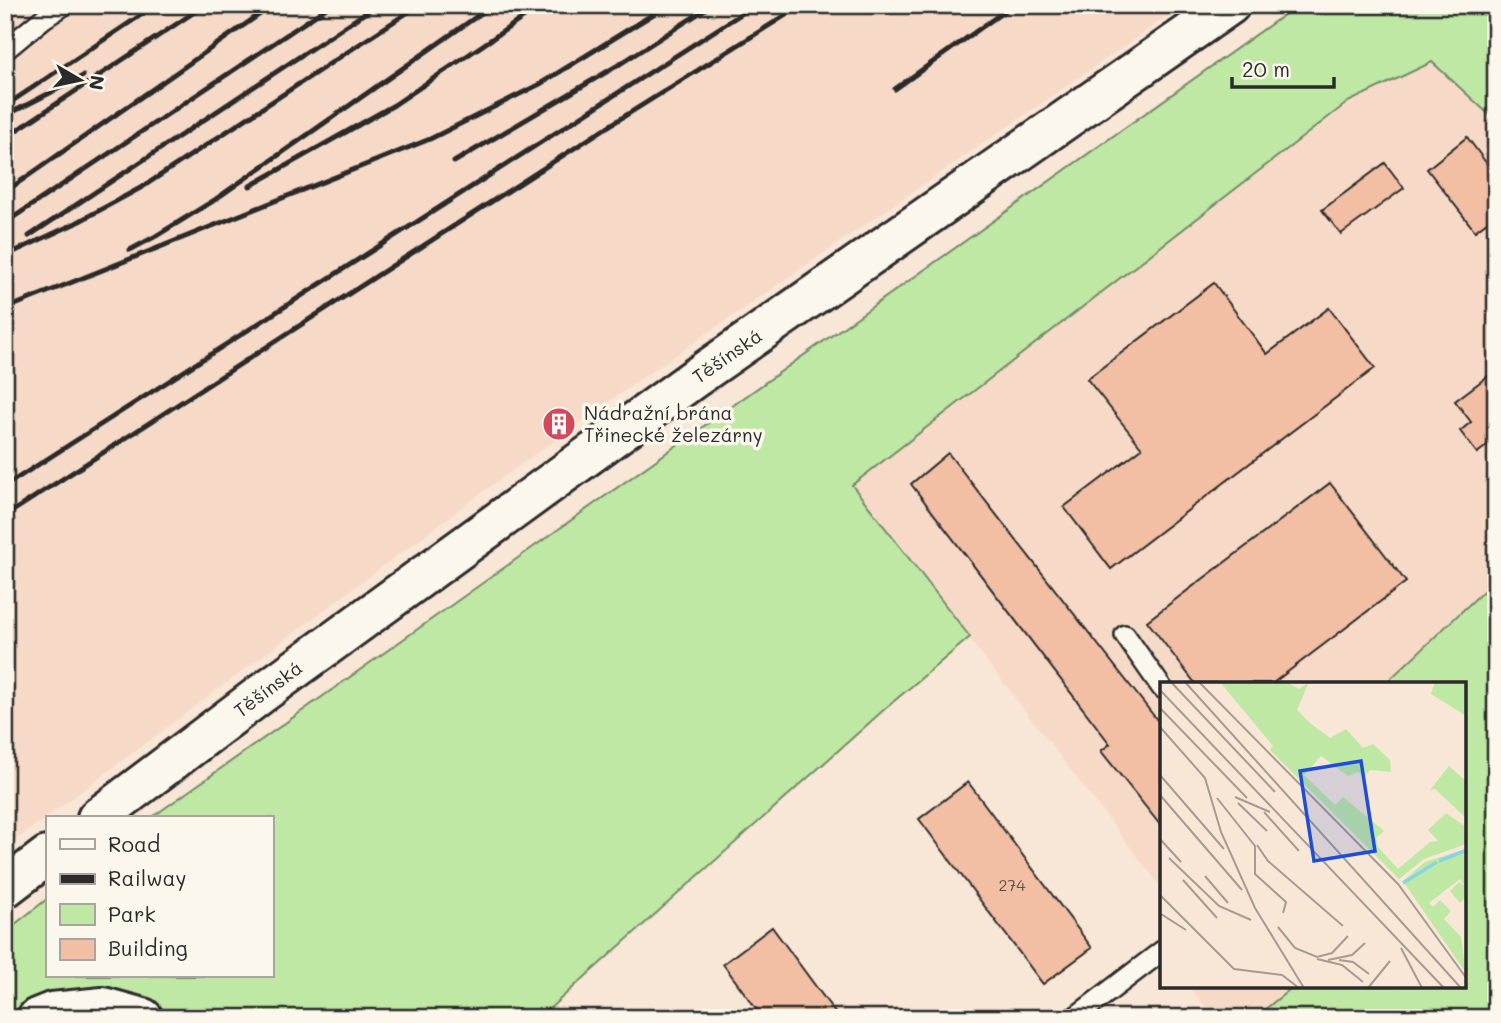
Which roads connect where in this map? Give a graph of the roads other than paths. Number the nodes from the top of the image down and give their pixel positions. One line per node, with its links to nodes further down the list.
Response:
1 (64, 5): 3 (lane)
2 (1230, 5): 6 (main road, Těšínská)
3 (5, 50)
4 (1125, 635): 5 (lane)
5 (1160, 687)
6 (100, 816)
7 (46, 857): 8 (main road)
8 (5, 887)
9 (1160, 952): 12 (lane)
10 (37, 1018): 11 (main road)
11 (143, 1018)
12 (1074, 1018)

